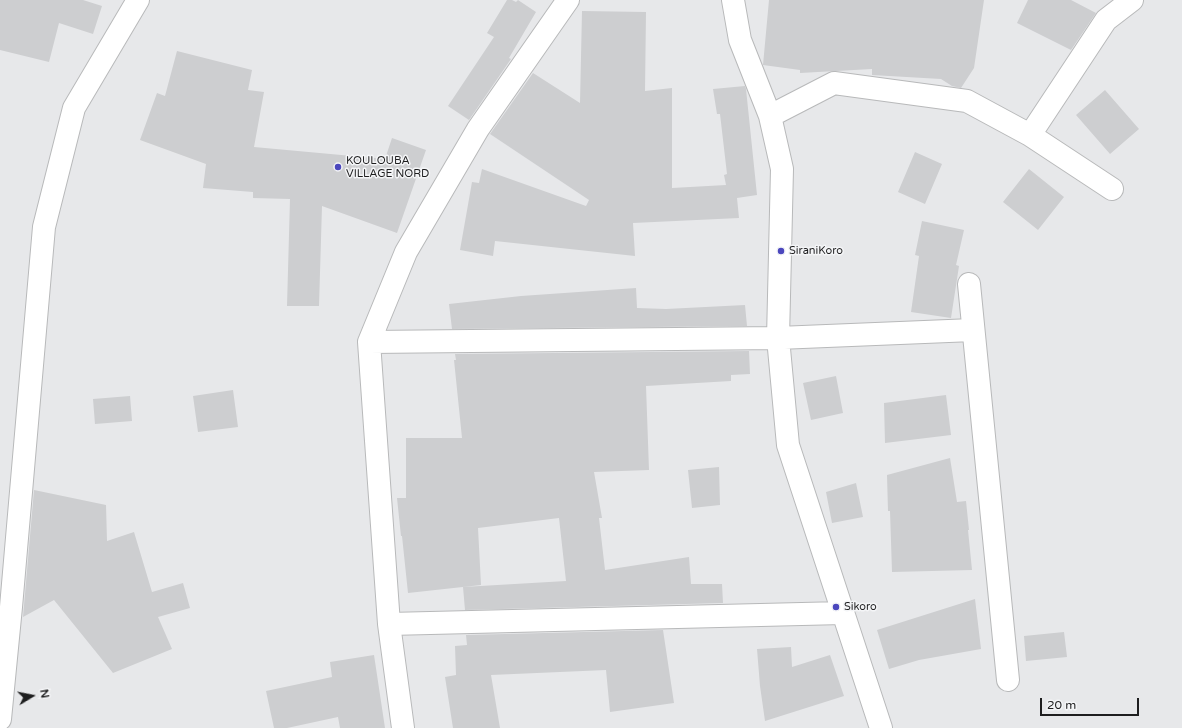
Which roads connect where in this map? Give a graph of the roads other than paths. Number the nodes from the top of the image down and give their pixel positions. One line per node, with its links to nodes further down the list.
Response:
1 (138, 0): 15 (street)
2 (568, 0): 11 (street)
3 (733, 0): 5 (street)
4 (1132, 0): 6 (street)
5 (770, 116): 6 (street); 10 (street)
6 (1030, 135): 7 (street)
7 (1112, 189)
8 (969, 284): 9 (street)
9 (973, 330): 10 (street); 14 (street)
10 (778, 338): 11 (street); 12 (street)
11 (369, 342): 13 (street)
12 (842, 613): 13 (street); 17 (street)
13 (389, 624): 16 (street)
14 (1008, 680)
15 (0, 719)
16 (403, 728)
17 (881, 728)

